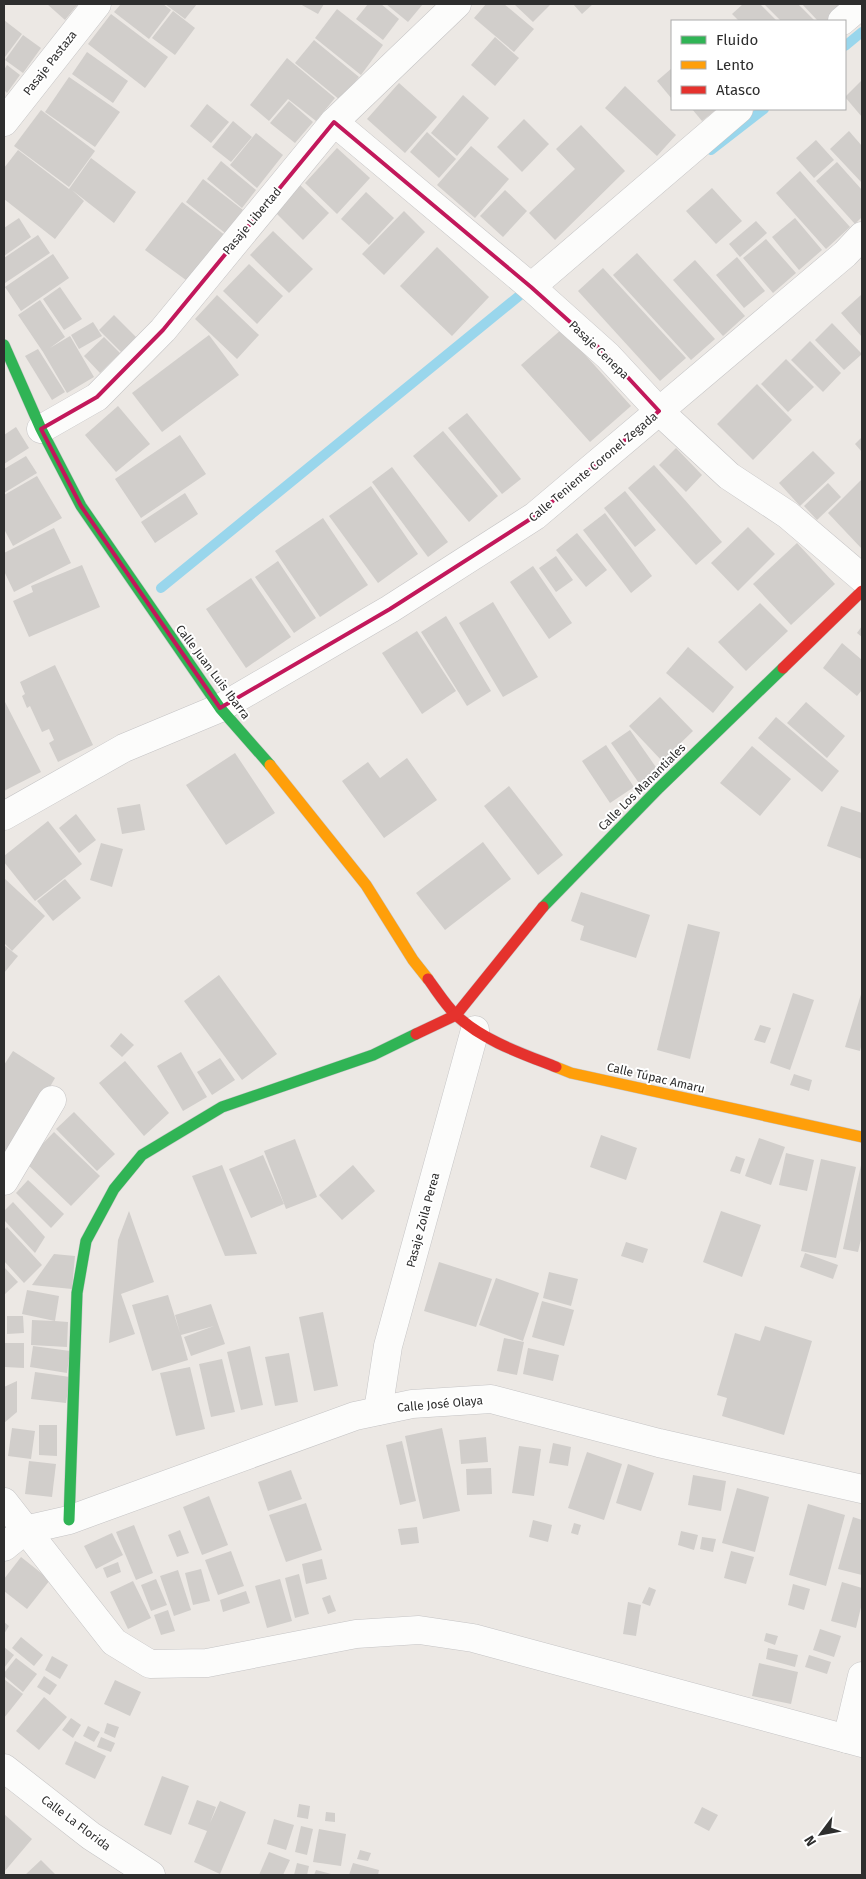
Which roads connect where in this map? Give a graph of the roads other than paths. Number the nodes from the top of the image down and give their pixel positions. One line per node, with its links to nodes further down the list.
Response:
1 (97, 4): 6 (street, Pasaje Pastaza)
2 (457, 4): 7 (street, Pasaje Libertad)
3 (862, 4): 4 (street)
4 (843, 20)
5 (738, 110): 9 (street)
6 (4, 122)
7 (334, 122): 9 (street, Pasaje Cenepa); 12 (street, Pasaje Libertad)
8 (862, 236): 11 (street, Calle Teniente Coronel Zegada)
9 (531, 287): 11 (street, Pasaje Cenepa)
10 (4, 345): 12 (street, Calle Juan Luis Ibarra)
11 (659, 411): 13 (street, Pasaje Cenepa); 15 (street, Calle Teniente Coronel Zegada)
12 (42, 429): 15 (street, Calle Juan Luis Ibarra)
13 (862, 578)
14 (862, 591): 17 (street, Calle Los Manantiales)
15 (220, 708): 16 (street, Calle Teniente Coronel Zegada); 17 (street, Calle Juan Luis Ibarra)
16 (4, 816)
17 (465, 1022): 19 (street, Calle Túpac Amaru); 21 (street, Pasaje Zoila Perea); 24 (street)
18 (52, 1100): 20 (street)
19 (862, 1137)
20 (4, 1181)
21 (378, 1411): 22 (street, Calle José Olaya); 24 (street, Calle José Olaya)
22 (862, 1489)
23 (4, 1502): 25 (street)
24 (69, 1520): 25 (street, Calle José Olaya)
25 (25, 1530): 26 (street, Calle José Olaya); 28 (street)
26 (4, 1547)
27 (862, 1676): 28 (street)
28 (855, 1741)
29 (4, 1768): 30 (street, Calle La Florida)
30 (151, 1875)

